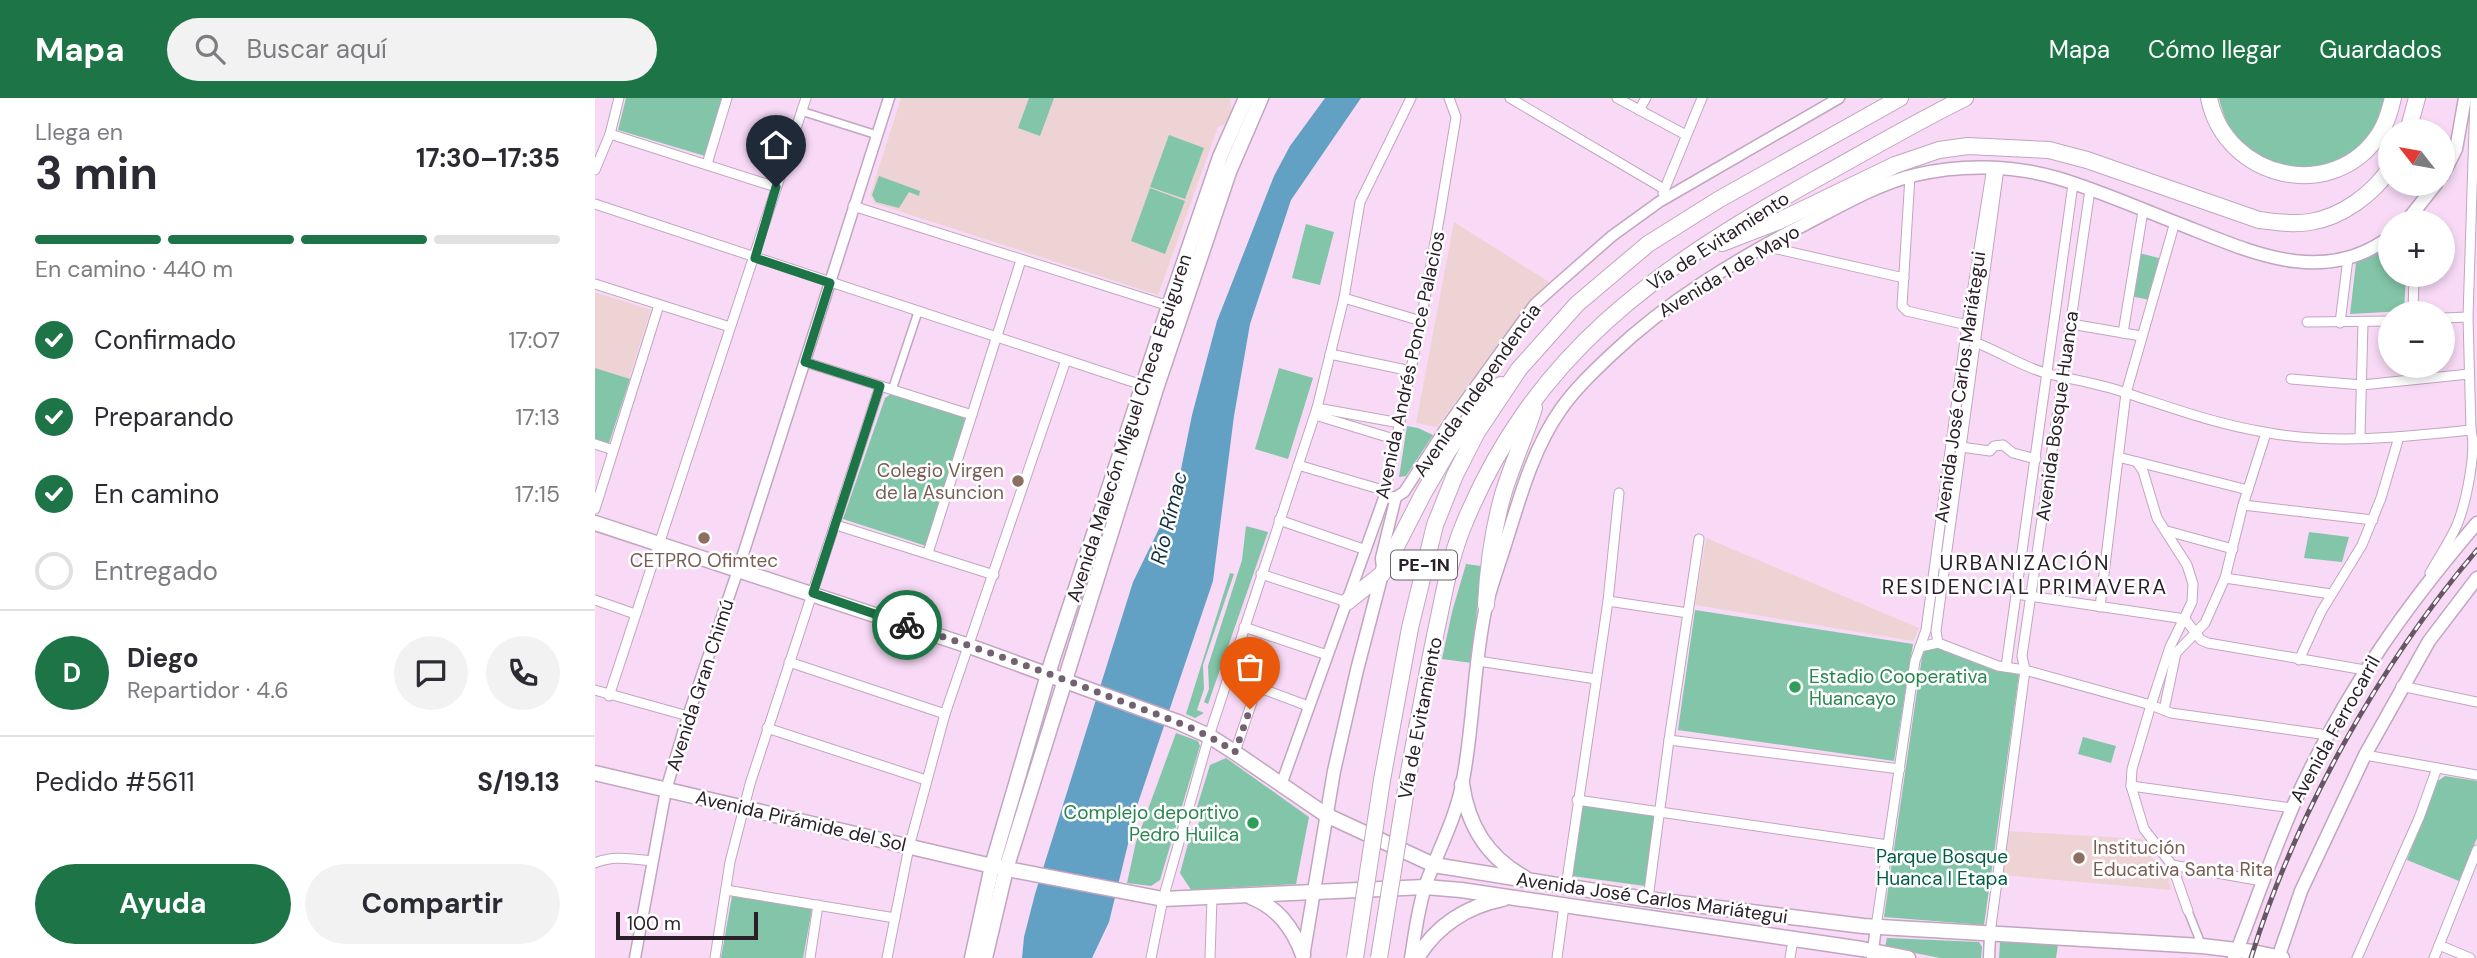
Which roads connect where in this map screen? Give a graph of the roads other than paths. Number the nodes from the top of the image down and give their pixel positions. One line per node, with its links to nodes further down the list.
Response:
1 (619, 98): 26 (street)
2 (727, 98): 30 (street)
3 (806, 98): 23 (street)
4 (889, 98): 27 (street, Avenida Gran Chimú)
5 (1235, 98): 24 (street)
6 (1246, 98): 24 (main road, Avenida Malecón Miguel Checa Eguiguren)
7 (1261, 98): 83 (main road, Avenida Malecón Miguel Checa Eguiguren)
8 (1411, 98): 53 (street)
9 (1449, 98): 59 (street, Avenida Andrés Ponce Palacios)
10 (1510, 98): 37 (street)
11 (1616, 98): 22 (street)
12 (1646, 98): 22 (street)
13 (1702, 98): 28 (street)
14 (1839, 98): 39 (street, Avenida Independencia)
15 (1900, 98): 75 (highway, Vía de Evitamiento / PE-1N)
16 (1965, 98): 46 (highway, Vía de Evitamiento / PE-1N)
17 (2209, 98): 18 (highway)
18 (2393, 98)
19 (2417, 98): 25 (highway)
20 (2465, 98): 29 (main road)
21 (2475, 98): 57 (street)
22 (1639, 110): 28 (street)
23 (801, 111): 27 (street); 36 (street)
24 (1237, 118): 55 (main road, Avenida Malecón Miguel Checa Eguiguren)
25 (2411, 119)
26 (610, 134): 30 (street); 32 (street)
27 (877, 135): 41 (street, Avenida Gran Chimú)
28 (1686, 135): 37 (street)
29 (2455, 151)
30 (706, 164): 36 (street)
31 (1996, 168): 33 (main road, Avenida 1 de Mayo); 35 (main road, Avenida 1 de Mayo); 65 (street, Avenida José Carlos Mariátegui); 71 (street, Avenida José Carlos Mariátegui)
32 (595, 170)
33 (1910, 176): 45 (main road, Avenida 1 de Mayo); 50 (street)
34 (2378, 183): 46 (highway)
35 (2073, 184): 38 (main road, Avenida 1 de Mayo); 77 (street)
36 (776, 187): 47 (street)
37 (1664, 189): 39 (street)
38 (2090, 190): 42 (main road, Avenida 1 de Mayo); 64 (street, Avenida Bosque Huanca)
39 (1659, 202): 106 (street, Avenida Independencia)
40 (595, 204): 47 (street)
41 (853, 206): 49 (street); 51 (street, Avenida Gran Chimú)
42 (2143, 211): 43 (main road, Avenida 1 de Mayo); 67 (street)
43 (2175, 222): 48 (main road, Avenida 1 de Mayo); 68 (street)
44 (2378, 244): 48 (main road, Avenida 1 de Mayo)
45 (1764, 246): 50 (street); 134 (main road, Avenida 1 de Mayo)
46 (1687, 256): 85 (highway, Vía de Evitamiento / PE-1N)
47 (755, 258): 51 (street); 66 (street)
48 (2348, 258): 62 (street)
49 (1021, 260): 55 (street); 69 (street)
50 (1904, 278): 65 (street)
51 (830, 283): 56 (street); 74 (street, Avenida Gran Chimú)
52 (595, 284): 54 (street)
53 (1344, 298): 59 (street); 72 (street)
54 (659, 305): 66 (street); 97 (street)
55 (1169, 306): 83 (main road, Avenida Malecón Miguel Checa Eguiguren)
56 (918, 312): 69 (street); 84 (street)
57 (2468, 317): 58 (street); 78 (street)
58 (2455, 318)
59 (1421, 321): 76 (street, Avenida Andrés Ponce Palacios)
60 (2307, 322): 62 (street)
61 (2378, 322): 63 (street)
62 (2340, 323): 63 (street)
63 (2363, 323): 81 (street)
64 (2071, 324): 67 (street); 79 (street, Avenida Bosque Huanca)
65 (1968, 325): 70 (street, Avenida José Carlos Mariátegui)
66 (730, 327): 116 (street)
67 (2123, 333): 68 (street)
68 (2141, 336): 86 (street)
69 (997, 338): 73 (street); 88 (street)
70 (1965, 339): 71 (street); 143 (street, Avenida José Carlos Mariátegui)
71 (1976, 342): 77 (street); 96 (street, Avenida José Carlos Mariátegui)
72 (1330, 354): 76 (street); 87 (street)
73 (1066, 360): 83 (street); 123 (street)
74 (805, 362): 82 (street); 120 (street, Avenida Gran Chimú)
75 (1519, 369): 121 (highway); 224 (highway, Vía de Evitamiento / PE-1N, bridge)
76 (1411, 371): 89 (street, Avenida Andrés Ponce Palacios)
77 (2048, 374): 79 (street); 99 (street)
78 (2469, 374): 81 (street); 90 (street)
79 (2063, 376): 86 (street); 103 (street, Avenida Bosque Huanca)
80 (2291, 379): 81 (street)
81 (2361, 384): 92 (street)
82 (880, 386): 84 (street); 113 (street)
83 (1149, 387): 151 (main road, Avenida Malecón Miguel Checa Eguiguren); 154 (main road, Avenida Malecón Miguel Checa Eguiguren)
84 (892, 390): 88 (street)
85 (1539, 393): 134 (highway); 225 (highway, Vía de Evitamiento / PE-1N, bridge)
86 (2126, 393): 91 (street); 98 (street)
87 (1316, 411): 89 (street); 94 (street); 101 (street)
88 (972, 415): 119 (street)
89 (1401, 423): 94 (street, Avenida Andrés Ponce Palacios)
90 (2471, 430): 93 (street); 130 (street)
91 (2266, 433): 92 (street); 104 (street)
92 (2360, 437): 93 (street)
93 (2399, 437): 110 (street)
94 (1397, 440): 106 (street, Avenida Andrés Ponce Palacios)
95 (595, 444): 97 (street)
96 (1961, 447): 99 (street); 141 (street, Avenida José Carlos Mariátegui)
97 (613, 450): 108 (street)
98 (2117, 457): 100 (street); 135 (street)
99 (2036, 459): 102 (street)
100 (2137, 462): 104 (street); 114 (street)
101 (1298, 465): 106 (street); 109 (street)
102 (2033, 476): 103 (street); 127 (street)
103 (2048, 479): 129 (street, Avenida Bosque Huanca)
104 (2248, 489): 107 (street)
105 (1619, 493): 132 (street)
106 (1389, 495): 118 (street, Avenida Andrés Ponce Palacios); 121 (street, Avenida Independencia)
107 (2243, 505): 110 (street); 117 (street)
108 (595, 509)
109 (1279, 520): 118 (street); 122 (street)
110 (2372, 520): 128 (street)
111 (595, 523): 116 (main road, Avenida José Carlos Mariátegui)
112 (2477, 523): 130 (main road, Avenida Ferrocarril)
113 (836, 525): 119 (street); 126 (street)
114 (2167, 531): 117 (street); 138 (street)
115 (1699, 539): 136 (street)
116 (659, 544): 120 (main road, Avenida José Carlos Mariátegui); 137 (street)
117 (2233, 549): 124 (street)
118 (1366, 550): 133 (street, Avenida Andrés Ponce Palacios)
119 (928, 553): 123 (street)
120 (738, 570): 126 (main road, Avenida José Carlos Mariátegui); 164 (street, Avenida Gran Chimú)
121 (1382, 574): 133 (highway); 184 (main road, Avenida Independencia)
122 (1261, 575): 133 (street); 139 (street)
123 (994, 576): 142 (street)
124 (2225, 578): 128 (street); 140 (street)
125 (2477, 578): 155 (main road, Avenida Ferrocarril)
126 (813, 593): 142 (main road, Avenida José Carlos Mariátegui); 147 (street)
127 (2016, 594): 129 (street); 148 (street)
128 (2331, 594): 145 (street)
129 (2031, 596): 135 (street); 149 (street, Avenida Bosque Huanca)
130 (2416, 597): 150 (main road, Avenida Ferrocarril)
131 (595, 600): 137 (street)
132 (1608, 601): 136 (street); 153 (street)
133 (1347, 603): 144 (street, Avenida Andrés Ponce Palacios)
134 (1486, 605): 146 (main road, Avenida 1 de Mayo)
135 (2100, 607): 138 (street)
136 (1688, 613): 168 (street)
137 (635, 614): 158 (street)
138 (2185, 619): 140 (street); 160 (street)
139 (1244, 627): 144 (street); 152 (street)
140 (2196, 633): 145 (street); 162 (street)
141 (1938, 643): 143 (street); 148 (street)
142 (969, 646): 151 (main road, Avenida José Carlos Mariátegui); 163 (street)
143 (1920, 647): 172 (street, Avenida José Carlos Mariátegui)
144 (1327, 655): 161 (street, Avenida Andrés Ponce Palacios)
145 (2299, 660): 150 (street)
146 (1478, 661): 153 (street); 176 (main road, Avenida 1 de Mayo)
147 (789, 662): 163 (street); 165 (street)
148 (2006, 667): 149 (street)
149 (2025, 670): 160 (street); 209 (street, Avenida Bosque Huanca)
150 (2365, 670): 166 (main road, Avenida Ferrocarril)
151 (1048, 673): 154 (main road, Avenida José Carlos Mariátegui); 192 (main road, Avenida Malecón Miguel Checa Eguiguren)
152 (1228, 676): 156 (street); 167 (street)
153 (1596, 679): 180 (street)
154 (1071, 682): 167 (main road, Avenida José Carlos Mariátegui); 192 (main road, Avenida Malecón Miguel Checa Eguiguren)
155 (2402, 686): 159 (street); 170 (main road, Avenida Ferrocarril)
156 (1257, 687): 161 (street); 169 (street)
157 (595, 690): 158 (street)
158 (609, 696): 164 (street)
159 (2477, 702)
160 (2151, 705): 162 (street); 178 (street)
161 (1308, 706): 177 (street, Avenida Andrés Ponce Palacios)
162 (2164, 710): 166 (street)
163 (945, 714): 175 (street)
164 (688, 716): 179 (street, Avenida Gran Chimú)
165 (767, 728): 175 (street); 181 (street)
166 (2327, 735): 182 (main road, Avenida Ferrocarril)
167 (1209, 736): 169 (main road, Avenida José Carlos Mariátegui); 202 (street)
168 (1668, 740): 172 (street); 183 (street)
169 (1235, 752): 177 (main road, Avenida José Carlos Mariátegui)
170 (2365, 755): 171 (street); 232 (main road, Avenida Ferrocarril)
171 (2437, 768): 174 (street); 233 (street)
172 (1900, 769): 185 (street, Avenida José Carlos Mariátegui)
173 (596, 774): 179 (main road, Avenida Pirámide del Sol)
174 (2477, 775)
175 (926, 780): 186 (street)
176 (1462, 784): 190 (main road, Avenida 1 de Mayo); 194 (main road)
177 (1281, 785): 184 (main road, Avenida José Carlos Mariátegui)
178 (2131, 786): 182 (street); 191 (street)
179 (666, 790): 181 (main road, Avenida Pirámide del Sol); 188 (street, Avenida Gran Chimú)
180 (1577, 800): 183 (street); 196 (street)
181 (744, 808): 186 (main road, Avenida Pirámide del Sol); 197 (street)
182 (2292, 808): 193 (main road, Avenida Ferrocarril)
183 (1659, 810): 185 (street); 203 (street)
184 (1326, 815): 190 (main road, Avenida José Carlos Mariátegui); 198 (main road)
185 (1888, 845): 208 (street, Avenida José Carlos Mariátegui)
186 (909, 847): 192 (main road, Avenida Pirámide del Sol); 207 (street)
187 (2477, 850): 211 (street)
188 (652, 861): 189 (street); 216 (street, Avenida Gran Chimú)
189 (595, 863)
190 (1434, 865): 194 (main road, Avenida José Carlos Mariátegui); 195 (main road, Avenida 1 de Mayo)
191 (2172, 865): 193 (street); 206 (street)
192 (1006, 869): 202 (main road, Avenida José Carlos Mariátegui); 220 (main road); 221 (main road)
193 (2262, 881): 214 (main road, Avenida Ferrocarril)
194 (1540, 883): 196 (main road, Avenida José Carlos Mariátegui)
195 (1425, 887): 198 (main road, Avenida José Carlos Mariátegui); 201 (main road, Avenida José Carlos Mariátegui); 226 (main road, Avenida 1 de Mayo)
196 (1566, 887): 203 (main road, Avenida José Carlos Mariátegui)
197 (726, 890): 204 (street); 217 (street)
198 (1314, 892): 199 (main road, Avenida José Carlos Mariátegui); 215 (main road)
199 (1250, 896): 200 (main road, Avenida José Carlos Mariátegui); 215 (main road)
200 (1212, 898): 202 (main road, Avenida José Carlos Mariátegui); 223 (street)
201 (1509, 898): 205 (main road, Avenida José Carlos Mariátegui); 227 (main road)
202 (1163, 899): 222 (street)
203 (1648, 899): 208 (main road, Avenida José Carlos Mariátegui)
204 (818, 905): 207 (street); 218 (street)
205 (1564, 906): 210 (main road, Avenida José Carlos Mariátegui); 228 (street)
206 (2188, 911): 212 (street)
207 (895, 918): 219 (street)
208 (1876, 927): 209 (main road, Avenida José Carlos Mariátegui); 213 (street)
209 (1990, 934): 212 (main road, Avenida José Carlos Mariátegui); 231 (street)
210 (1793, 940): 213 (main road, Avenida José Carlos Mariátegui); 229 (street)
211 (2439, 945): 234 (street); 235 (street)
212 (2202, 946): 214 (main road, Avenida José Carlos Mariátegui)
213 (1872, 954): 230 (main road, Avenida José Carlos Mariátegui)
214 (2235, 954): 232 (main road, Avenida José Carlos Mariátegui)
215 (1303, 956)
216 (635, 958)
217 (715, 958)
218 (810, 958)
219 (887, 958)
220 (972, 958)
221 (985, 958)
222 (1151, 958)
223 (1210, 958)
224 (1355, 958)
225 (1379, 958)
226 (1411, 958)
227 (1417, 958)
228 (1557, 958)
229 (1790, 958)
230 (1908, 958)
231 (1989, 958)
232 (2280, 958)
233 (2357, 958)
234 (2434, 958)
235 (2470, 958)

